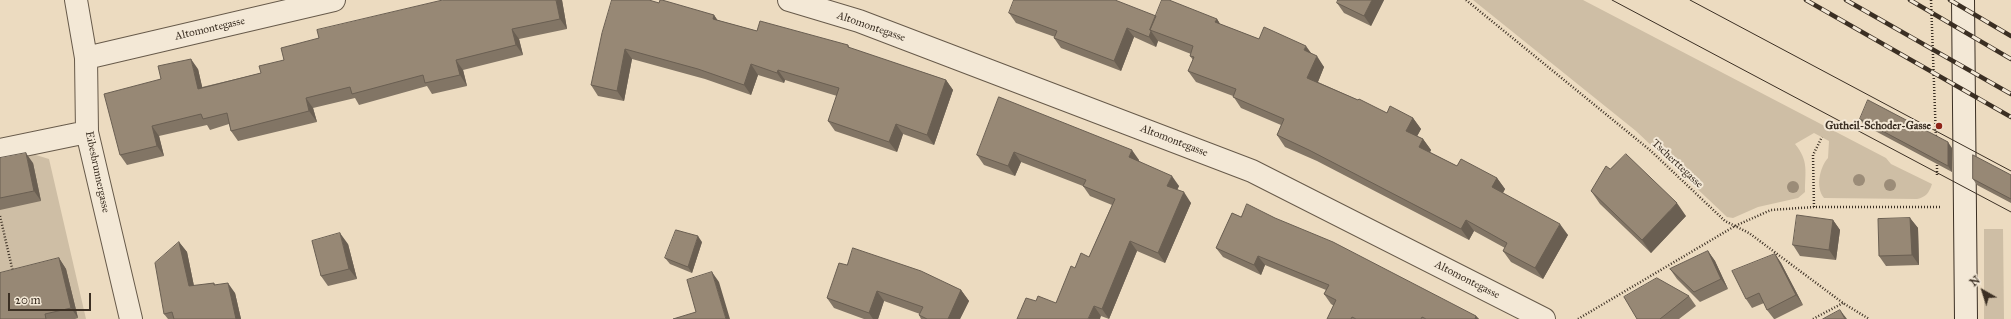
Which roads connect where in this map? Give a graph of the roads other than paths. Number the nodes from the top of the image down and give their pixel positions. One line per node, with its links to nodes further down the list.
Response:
1 (76, 0): 5 (street, Eibesbrunnergasse)
2 (334, 0): 5 (street, Altomontegasse)
3 (789, 0): 9 (street, Altomontegasse)
4 (1963, 0): 10 (street)
5 (86, 58): 6 (street, Eibesbrunnergasse)
6 (87, 132): 7 (street); 8 (street, Eibesbrunnergasse)
7 (0, 150)
8 (131, 319)
9 (1544, 319)
10 (1966, 319)

